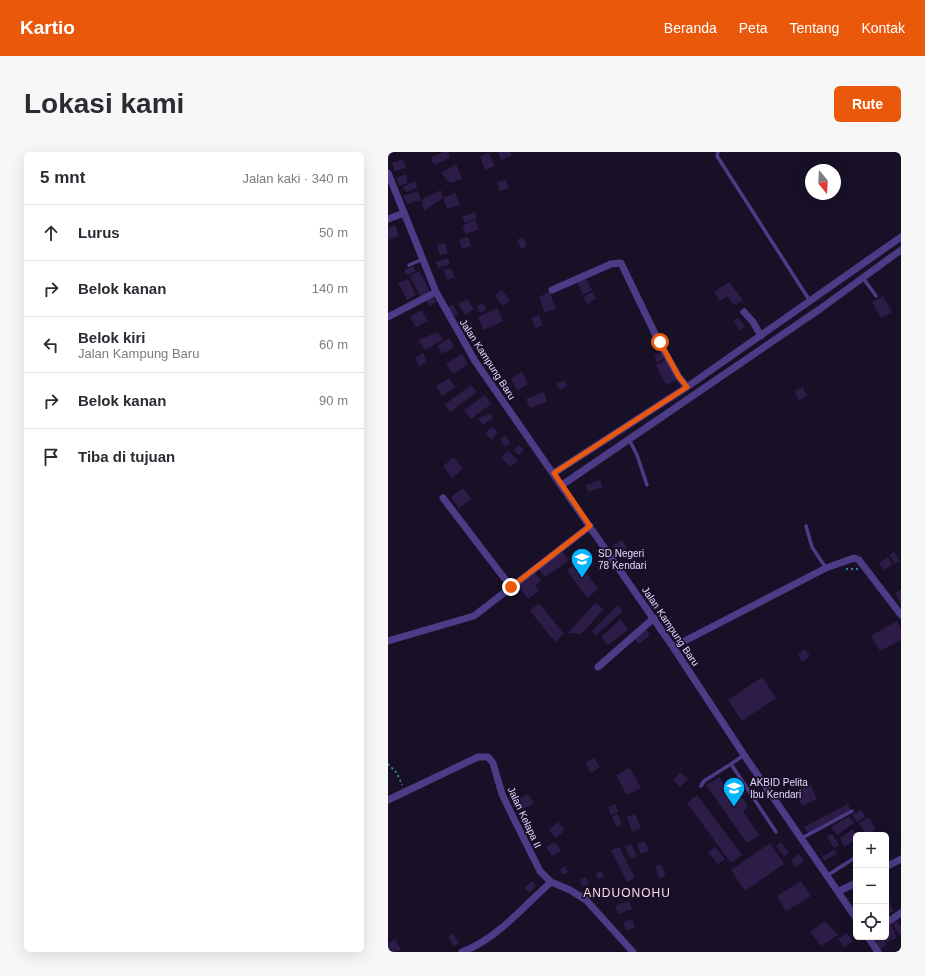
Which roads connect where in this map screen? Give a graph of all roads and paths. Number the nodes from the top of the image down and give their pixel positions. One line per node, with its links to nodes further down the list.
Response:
1 (718, 152): 13 (lane)
2 (388, 173): 3 (street, Jalan Kampung Baru)
3 (404, 213): 4 (street); 7 (street, Jalan Kampung Baru)
4 (388, 219)
5 (901, 237): 13 (street)
6 (901, 250): 9 (street)
7 (423, 259): 8 (lane); 11 (street, Jalan Kampung Baru)
8 (409, 265)
9 (863, 278): 12 (lane); 18 (street)
10 (552, 290): 17 (street)
11 (436, 292): 15 (street); 19 (street, Jalan Kampung Baru)
12 (876, 296)
13 (810, 302): 16 (street)
14 (744, 312): 16 (street)
15 (388, 317)
16 (761, 336): 17 (street)
17 (687, 387): 19 (street)
18 (629, 439): 20 (street); 21 (lane)
19 (554, 473): 20 (street, Jalan Kampung Baru)
20 (562, 485): 23 (street, Jalan Kampung Baru)
21 (647, 485)
22 (443, 498): 28 (street)
23 (590, 526): 28 (street); 30 (street, Jalan Kampung Baru)
24 (806, 526): 26 (lane)
25 (835, 565): 26 (street); 27 (path); 27 (street)
26 (826, 568): 32 (street)
27 (866, 570): 29 (street)
28 (511, 587): 31 (street)
29 (901, 616)
30 (654, 618): 32 (street, Jalan Kampung Baru); 33 (street)
31 (388, 641)
32 (673, 647): 34 (street, Jalan Kampung Baru)
33 (598, 667)
34 (744, 755): 36 (lane); 42 (street, Jalan Kampung Baru)
35 (388, 764): 38 (path)
36 (731, 764): 37 (lane); 41 (lane)
37 (701, 786)
38 (405, 792): 39 (street, Jalan Kelapa II); 47 (street, Jalan Kelapa II)
39 (388, 800)
40 (852, 811): 42 (lane)
41 (776, 832)
42 (802, 838): 46 (street, Jalan Kampung Baru)
43 (853, 859): 46 (lane)
44 (901, 859): 45 (street)
45 (889, 865)
46 (828, 875): 49 (street, Jalan Kampung Baru)
47 (551, 882): 54 (street); 55 (street, Jalan Kelapa II)
48 (853, 884): 49 (street)
49 (839, 891): 50 (street, Jalan Kampung Baru)
50 (853, 913)
51 (901, 913): 52 (street)
52 (889, 921)
53 (870, 940): 56 (street)
54 (462, 952)
55 (633, 952)
56 (878, 952)

